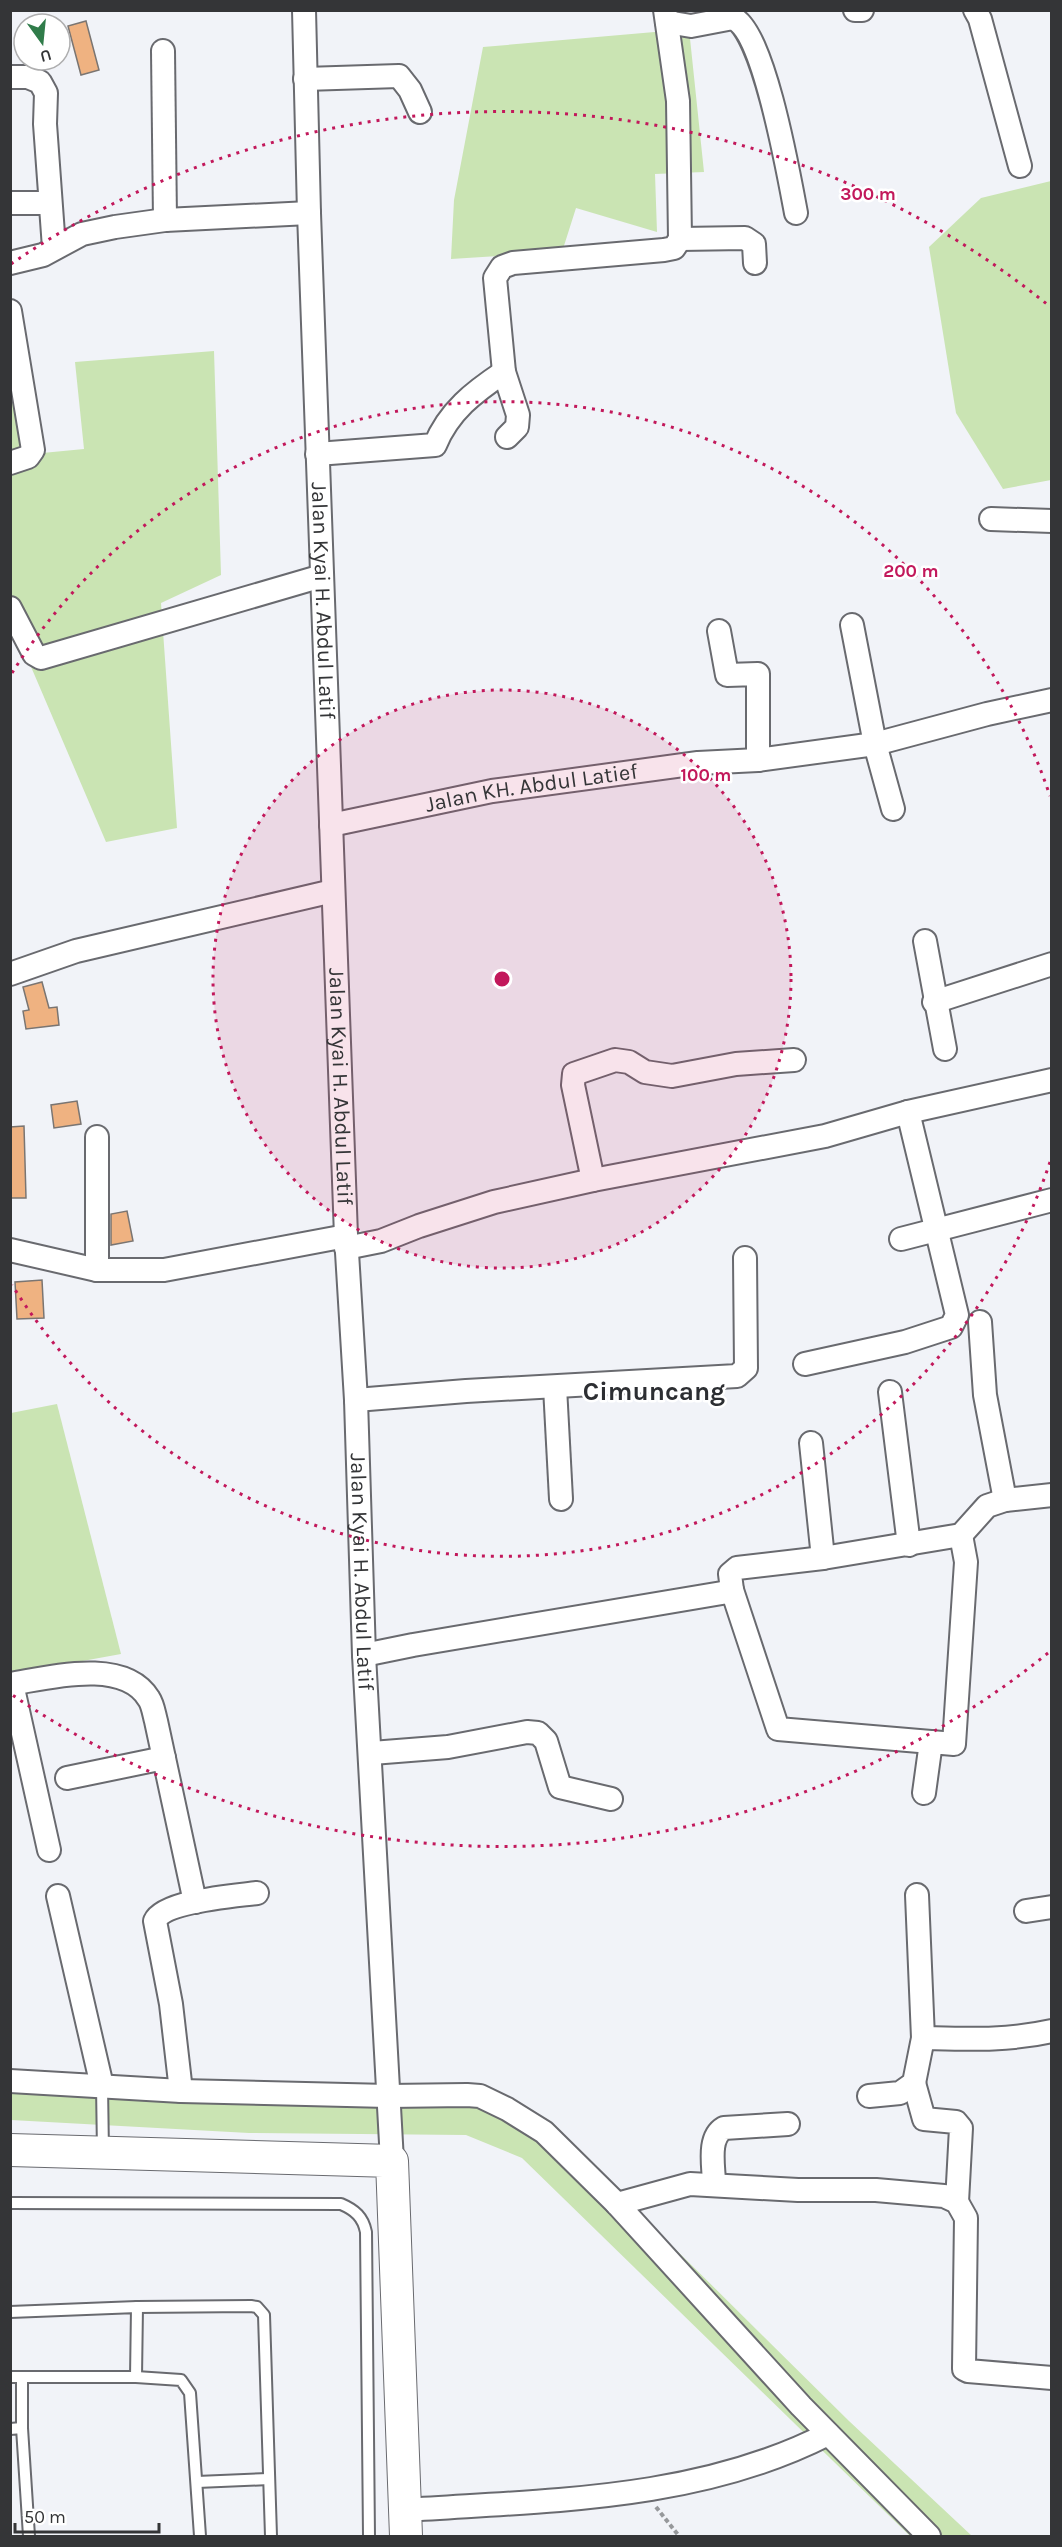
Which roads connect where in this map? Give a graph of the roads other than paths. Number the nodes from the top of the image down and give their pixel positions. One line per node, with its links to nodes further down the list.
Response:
1 (304, 10): 8 (street, Jalan Kyai H. Abdul Latif)
2 (855, 10): 3 (street)
3 (862, 10)
4 (975, 10): 10 (street)
5 (666, 16): 14 (street); 16 (street)
6 (163, 51): 15 (street)
7 (10, 77): 12 (street)
8 (304, 79): 9 (street); 13 (street, Jalan Kyai H. Abdul Latif)
9 (420, 112)
10 (1020, 165)
11 (10, 203): 12 (street)
12 (50, 203): 17 (street)
13 (309, 213): 15 (street); 23 (street, Jalan Kyai H. Abdul Latif)
14 (796, 213)
15 (165, 220): 17 (street)
16 (680, 239): 19 (street); 21 (street)
17 (54, 249): 18 (street)
18 (10, 263)
19 (755, 263)
20 (10, 312): 24 (street)
21 (504, 372): 22 (street); 23 (street)
22 (507, 437)
23 (317, 454): 27 (street, Jalan Kyai H. Abdul Latif)
24 (10, 463)
25 (991, 519): 26 (street)
26 (1052, 521)
27 (322, 576): 28 (street); 35 (street, Jalan Kyai H. Abdul Latif)
28 (10, 608)
29 (852, 625): 32 (street)
30 (719, 631): 33 (street)
31 (1052, 699): 32 (street, Jalan KH. Abdul Latief)
32 (875, 744): 33 (street, Jalan KH. Abdul Latief); 34 (street)
33 (758, 760): 35 (street, Jalan KH. Abdul Latief)
34 (893, 809)
35 (331, 825): 36 (street, Jalan Kyai H. Abdul Latif)
36 (333, 891): 40 (street); 51 (street, Jalan Kyai H. Abdul Latif)
37 (925, 941): 41 (street)
38 (1052, 943): 39 (street)
39 (1052, 962): 41 (street)
40 (10, 974)
41 (934, 1002): 42 (street)
42 (945, 1049)
43 (794, 1060): 47 (street)
44 (1052, 1080): 45 (street)
45 (908, 1112): 47 (street); 49 (street)
46 (97, 1137): 54 (street)
47 (593, 1180): 51 (street)
48 (1052, 1200): 49 (street)
49 (936, 1228): 50 (street); 56 (street)
50 (900, 1239)
51 (346, 1242): 54 (street); 59 (street, Jalan Kyai H. Abdul Latif)
52 (10, 1250): 54 (street)
53 (745, 1258): 57 (street)
54 (97, 1269)
55 (980, 1322): 63 (street)
56 (805, 1364)
57 (555, 1387): 59 (street); 62 (street)
58 (890, 1392): 65 (street)
59 (356, 1400): 68 (street, Jalan Kyai H. Abdul Latif)
60 (811, 1443): 66 (street)
61 (1052, 1495): 63 (street)
62 (561, 1499)
63 (1005, 1500): 64 (street)
64 (961, 1535): 65 (street); 70 (street)
65 (909, 1545): 66 (street)
66 (823, 1558): 67 (street)
67 (732, 1590): 68 (street); 70 (street)
68 (364, 1655): 71 (street, Jalan Kyai H. Abdul Latif)
69 (11, 1684): 72 (street); 76 (street)
70 (931, 1742): 74 (street)
71 (372, 1753): 75 (street); 89 (street, Jalan Kyai H. Abdul Latif)
72 (164, 1758): 73 (street); 80 (street)
73 (67, 1778)
74 (924, 1794)
75 (611, 1799)
76 (49, 1850)
77 (257, 1893): 80 (street)
78 (917, 1895): 84 (street)
79 (58, 1896): 87 (street)
80 (195, 1902): 88 (street)
81 (1052, 1907): 82 (street)
82 (1026, 1911)
83 (1052, 2031): 84 (street)
84 (923, 2038): 86 (street)
85 (10, 2081): 87 (street)
86 (914, 2083): 90 (street); 96 (street)
87 (102, 2086): 88 (street); 93 (lane)
88 (181, 2091): 89 (street)
89 (388, 2096): 94 (street, Jalan Kyai H. Abdul Latif); 98 (street)
90 (869, 2096)
91 (788, 2124): 95 (street)
92 (10, 2150): 93 (street)
93 (103, 2154): 94 (street)
94 (392, 2160): 108 (street)
95 (714, 2184): 96 (street); 98 (street)
96 (957, 2202): 103 (street)
97 (10, 2203): 112 (lane)
98 (616, 2204): 105 (street)
99 (137, 2307): 100 (lane); 102 (lane); 106 (lane)
100 (10, 2312)
101 (16, 2377): 102 (lane); 104 (lane)
102 (136, 2377): 107 (lane)
103 (1052, 2378)
104 (16, 2428): 109 (lane)
105 (828, 2434): 108 (street); 113 (street)
106 (269, 2479): 107 (lane); 111 (lane)
107 (197, 2482): 110 (lane)
108 (406, 2523)
109 (29, 2536)
110 (200, 2536)
111 (271, 2536)
112 (369, 2536)
113 (929, 2536)

